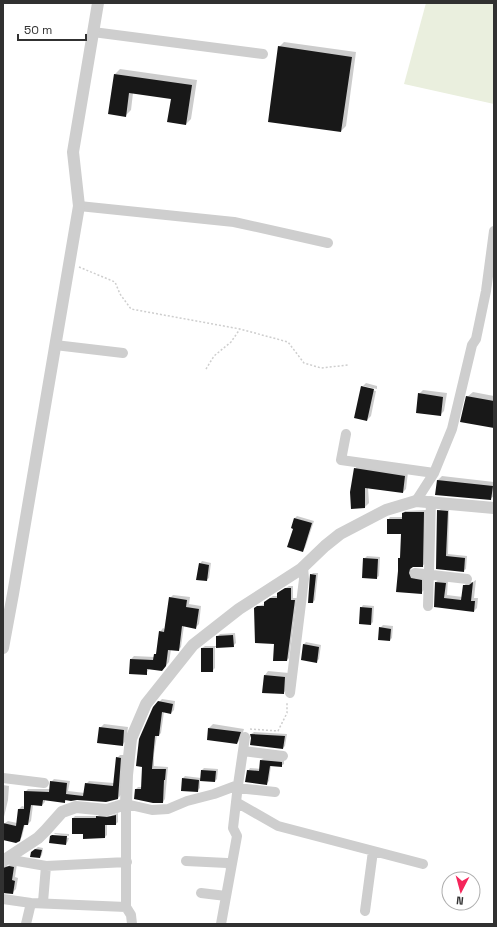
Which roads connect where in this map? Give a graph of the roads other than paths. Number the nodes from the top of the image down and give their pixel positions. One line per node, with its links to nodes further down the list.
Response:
1 (98, 3): 2 (street)
2 (93, 32): 3 (street); 4 (street)
3 (263, 54)
4 (79, 206): 6 (street); 7 (street)
5 (494, 231): 10 (street)
6 (328, 243)
7 (55, 345): 8 (street); 19 (street)
8 (123, 353)
9 (346, 434): 10 (street)
10 (434, 473): 11 (street)
11 (416, 501): 12 (street); 14 (street)
12 (431, 501): 13 (street); 16 (street)
13 (494, 508)
14 (303, 567): 21 (street); 30 (street)
15 (414, 573): 16 (street)
16 (430, 574): 17 (street); 18 (street)
17 (467, 579)
18 (428, 606)
19 (6, 612): 20 (street)
20 (4, 644)
21 (290, 693)
22 (245, 737): 23 (street)
23 (243, 751): 24 (street); 27 (street)
24 (282, 756)
25 (3, 778): 26 (street)
26 (44, 783)
27 (238, 786): 28 (street); 29 (street); 30 (street)
28 (275, 792)
29 (236, 802): 31 (street); 37 (street)
30 (126, 804): 32 (street); 34 (street)
31 (373, 851): 35 (street); 44 (street)
32 (4, 860): 36 (street)
33 (186, 861): 37 (street)
34 (127, 862): 36 (street); 43 (street)
35 (423, 864)
36 (46, 866): 41 (street)
37 (231, 866): 39 (street)
38 (201, 893): 39 (street)
39 (226, 896): 47 (street)
40 (3, 899): 42 (street)
41 (43, 902): 42 (street); 43 (street)
42 (31, 903): 45 (street)
43 (126, 906): 46 (street)
44 (365, 911)
45 (26, 924)
46 (132, 924)
47 (221, 924)

